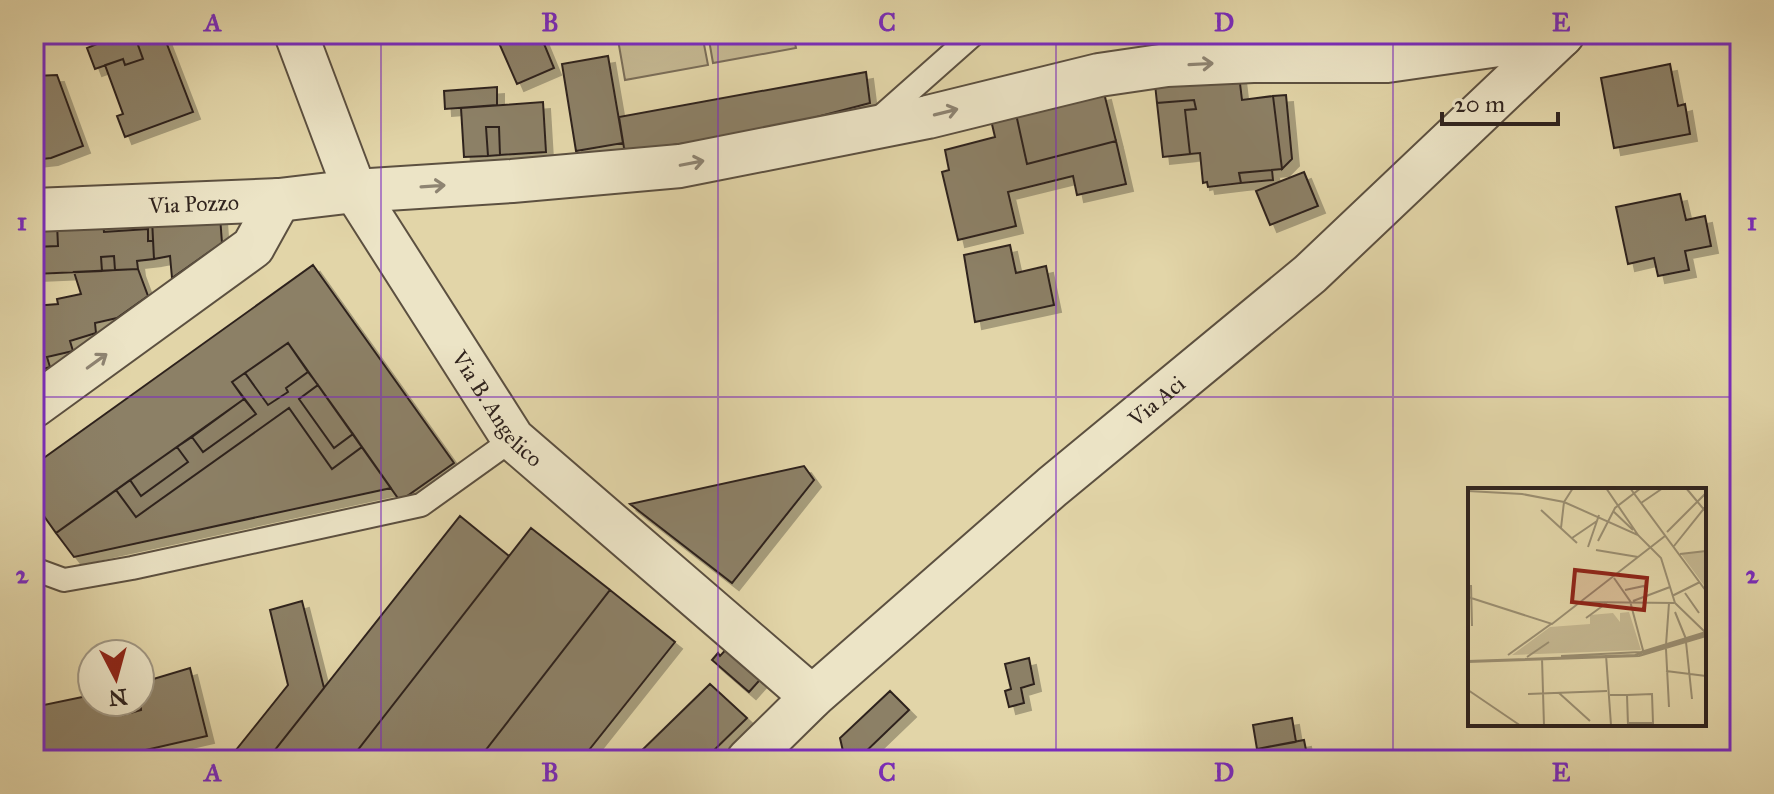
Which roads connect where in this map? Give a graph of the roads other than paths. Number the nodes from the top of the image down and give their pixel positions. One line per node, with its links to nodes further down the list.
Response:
1 (296, 34): 5 (street, Via B. Angelico)
2 (974, 34): 4 (lane)
3 (1562, 35): 4 (street, Via Pozzo, one-way to 3); 11 (street, Via Aci)
4 (870, 126): 5 (street, Via Pozzo, one-way to 4)
5 (355, 191): 6 (street, Via Pozzo); 9 (street, Via B. Angelico)
6 (279, 200): 7 (street, Via Pozzo); 8 (street, one-way to 6)
7 (34, 210)
8 (34, 406)
9 (513, 439): 10 (lane); 11 (street, Via B. Angelico)
10 (34, 569)
11 (812, 697): 12 (street, Via Aci)
12 (748, 760)

